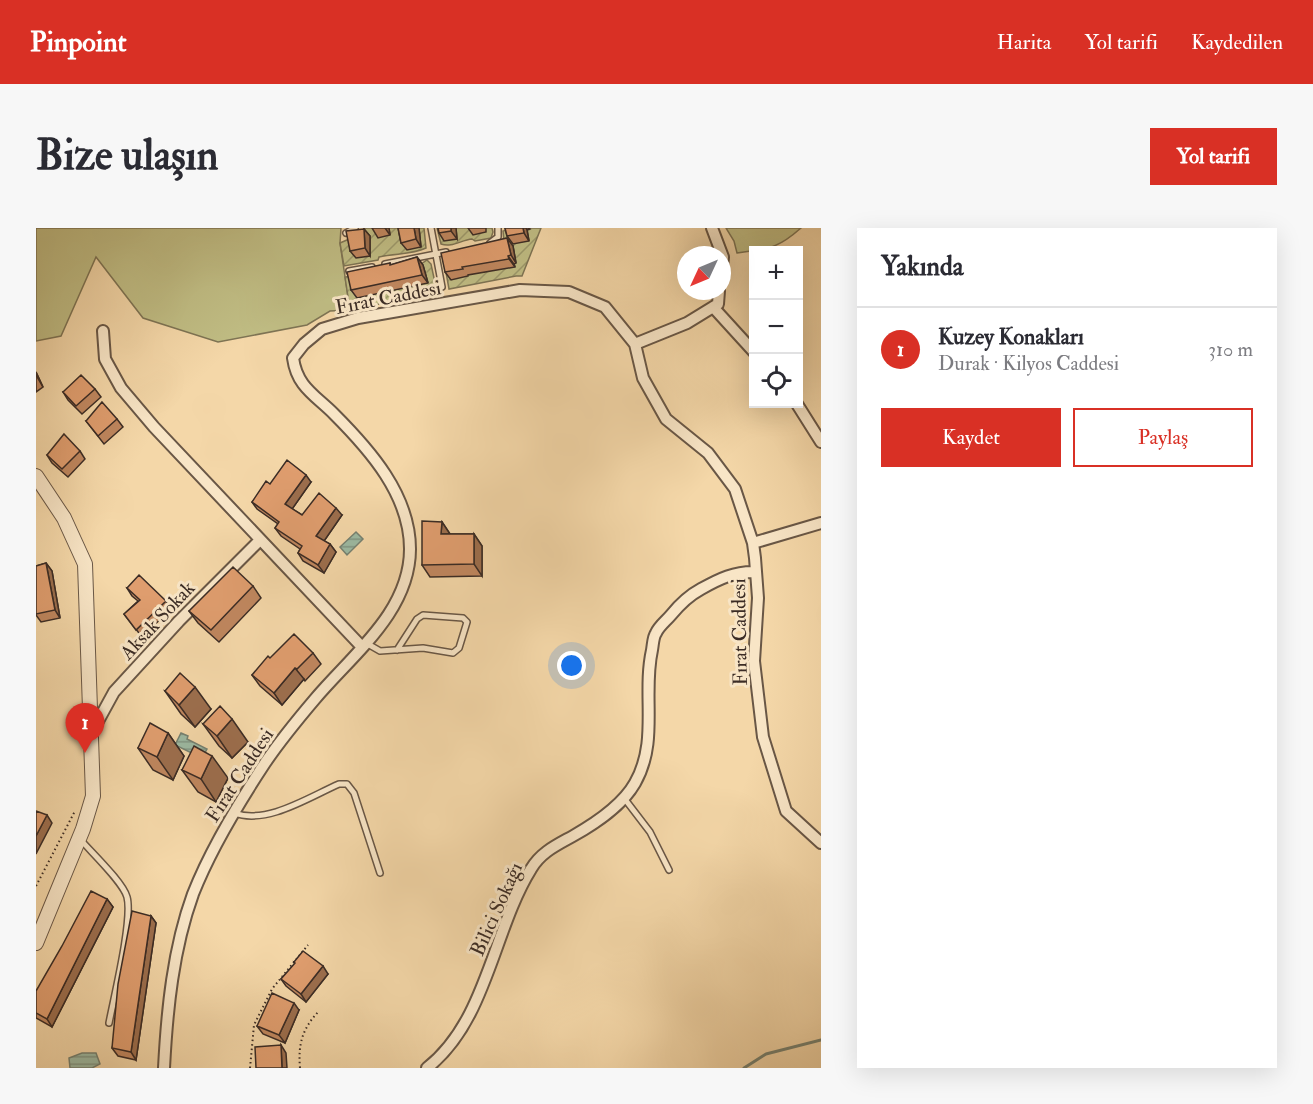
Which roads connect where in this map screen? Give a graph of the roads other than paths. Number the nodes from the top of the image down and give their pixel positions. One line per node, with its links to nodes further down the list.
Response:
1 (355, 228): 5 (lane)
2 (430, 228): 9 (lane)
3 (498, 228): 6 (lane)
4 (712, 228): 7 (street)
5 (346, 233)
6 (482, 245)
7 (719, 246)
8 (447, 252): 9 (lane)
9 (436, 254): 10 (lane); 11 (lane)
10 (349, 271)
11 (442, 286)
12 (718, 300): 13 (street)
13 (713, 307): 15 (street); 16 (street)
14 (103, 331): 21 (street)
15 (635, 344): 22 (street, Fırat Caddesi); 24 (street, Fırat Caddesi)
16 (749, 348)
17 (800, 408): 18 (street)
18 (821, 442)
19 (36, 476): 26 (street)
20 (821, 523): 22 (street)
21 (260, 540): 24 (street); 26 (street, Aksak Sokak)
22 (753, 543): 23 (street, Fırat Caddesi)
23 (756, 572): 27 (street, Bilici Sokağı); 30 (street, Fırat Caddesi)
24 (364, 645): 25 (lane); 28 (street, Fırat Caddesi)
25 (397, 650): 25 (lane)
26 (91, 735): 29 (street)
27 (624, 798): 31 (lane); 36 (street, Bilici Sokağı)
28 (234, 813): 32 (lane); 35 (street, Fırat Caddesi)
29 (80, 838): 33 (street); 34 (lane)
30 (821, 843)
31 (669, 870)
32 (380, 873)
33 (36, 943)
34 (109, 1023)
35 (164, 1068)
36 (427, 1068)

